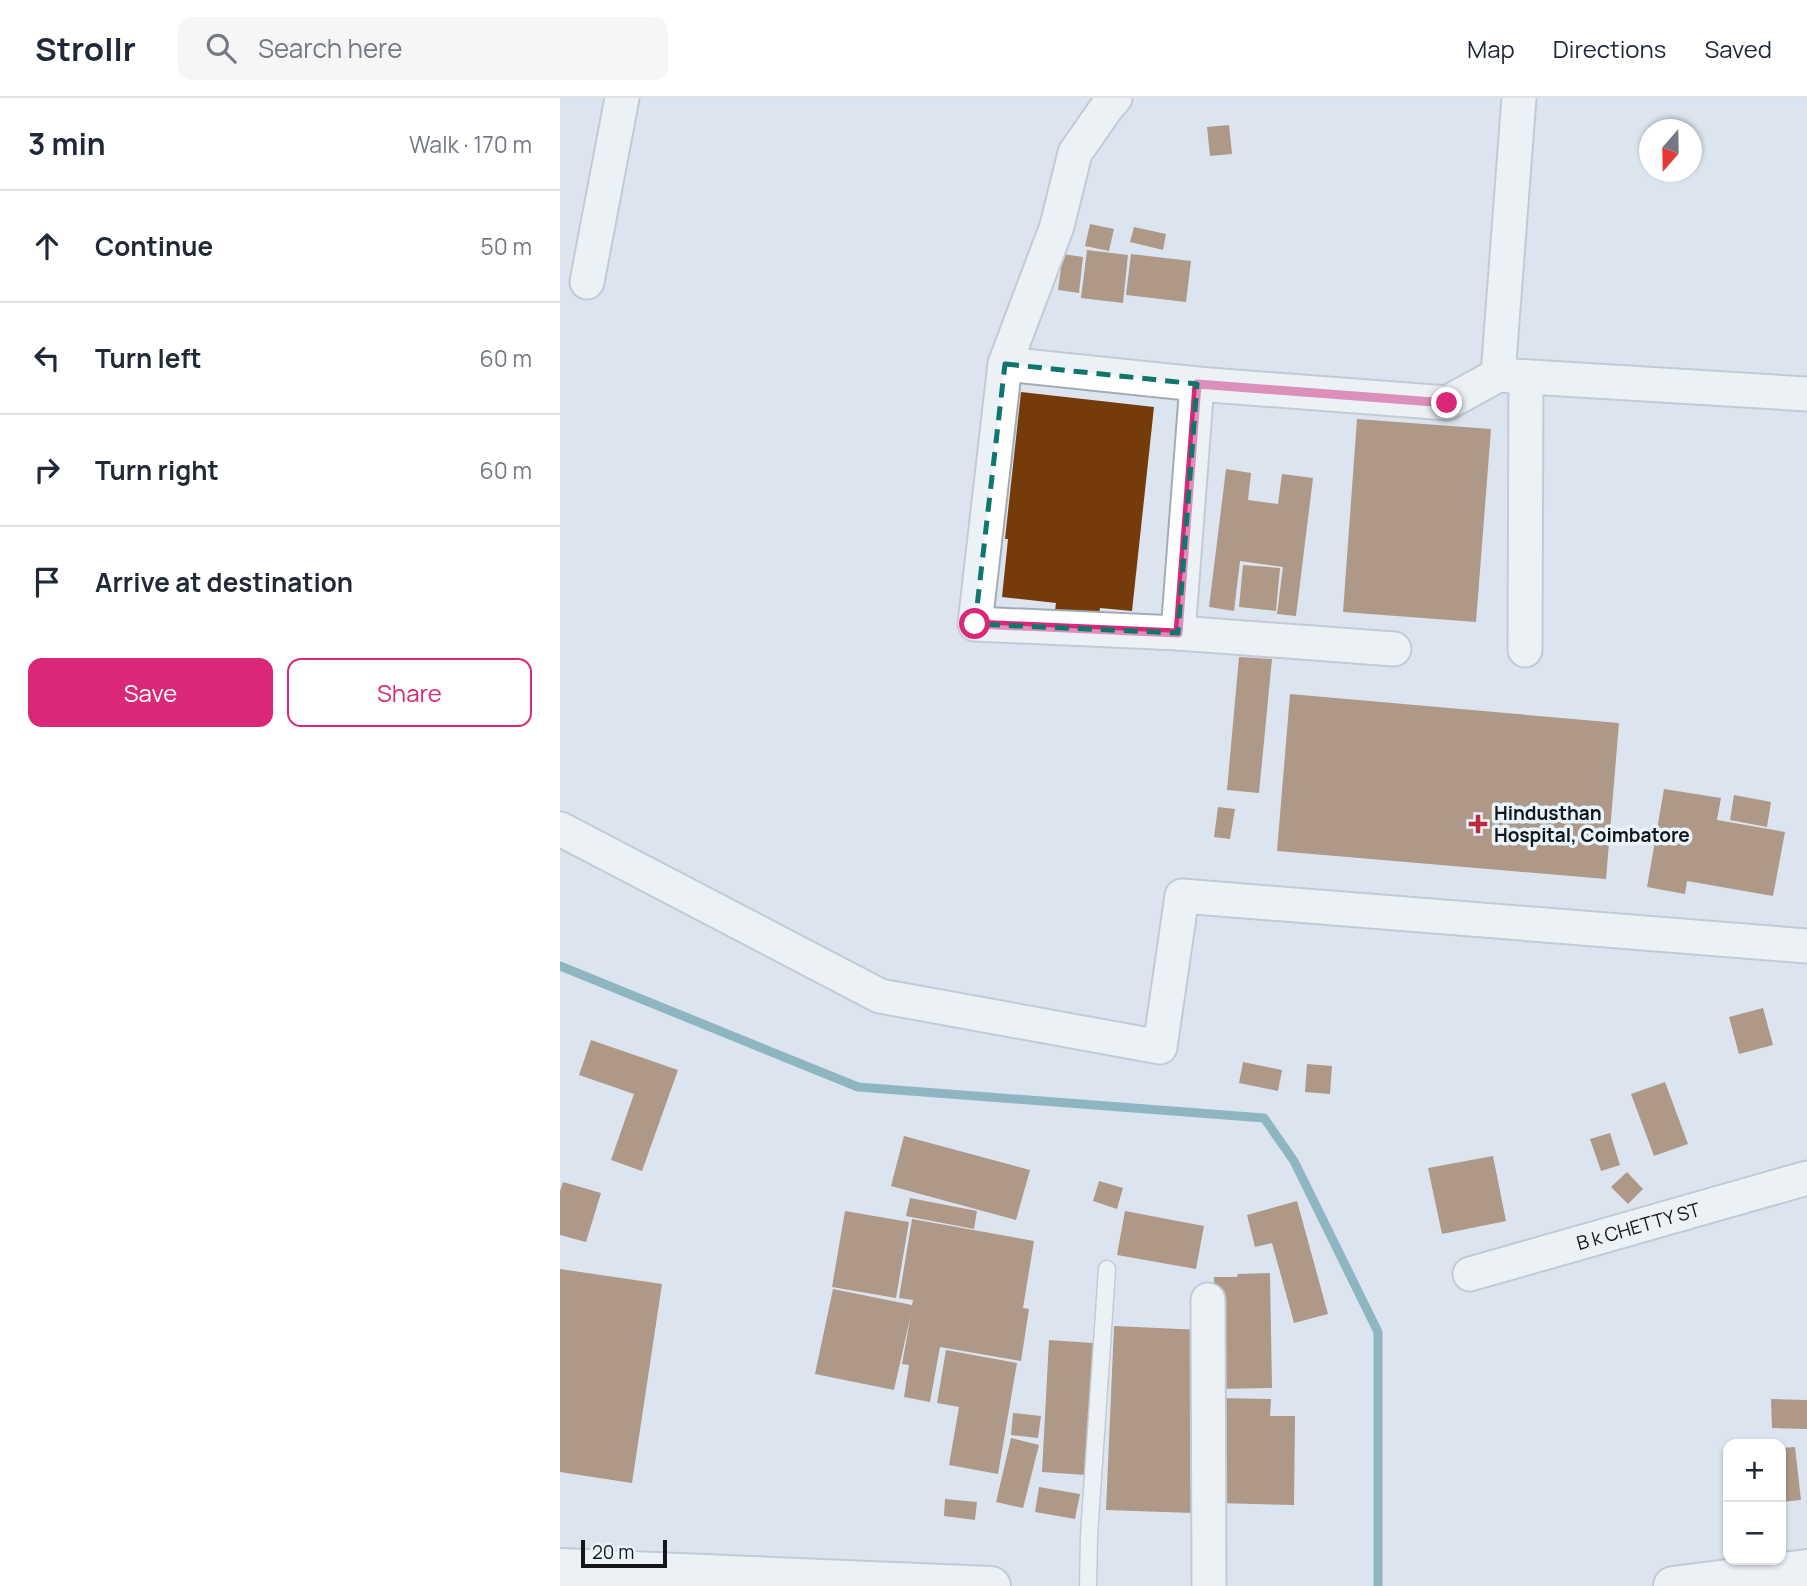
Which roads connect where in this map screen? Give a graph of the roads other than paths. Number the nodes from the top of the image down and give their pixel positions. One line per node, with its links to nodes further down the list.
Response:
1 (622, 98): 4 (street)
2 (1115, 98): 5 (street)
3 (1519, 98): 6 (street)
4 (587, 282)
5 (1005, 364): 7 (street); 9 (street)
6 (1512, 376): 7 (street); 8 (street); 11 (street)
7 (1197, 384): 9 (street)
8 (1807, 394)
9 (1178, 633): 10 (street)
10 (1394, 649)
11 (1525, 650)
12 (560, 829): 13 (street)
13 (1807, 946)
14 (1807, 1178): 16 (street, B k CHETTY ST)
15 (1107, 1269): 21 (lane)
16 (1470, 1274)
17 (1208, 1300): 22 (street)
18 (560, 1568): 20 (main road)
19 (1807, 1569): 23 (main road)
20 (991, 1586)
21 (1088, 1586)
22 (1209, 1586)
23 (1674, 1586)

